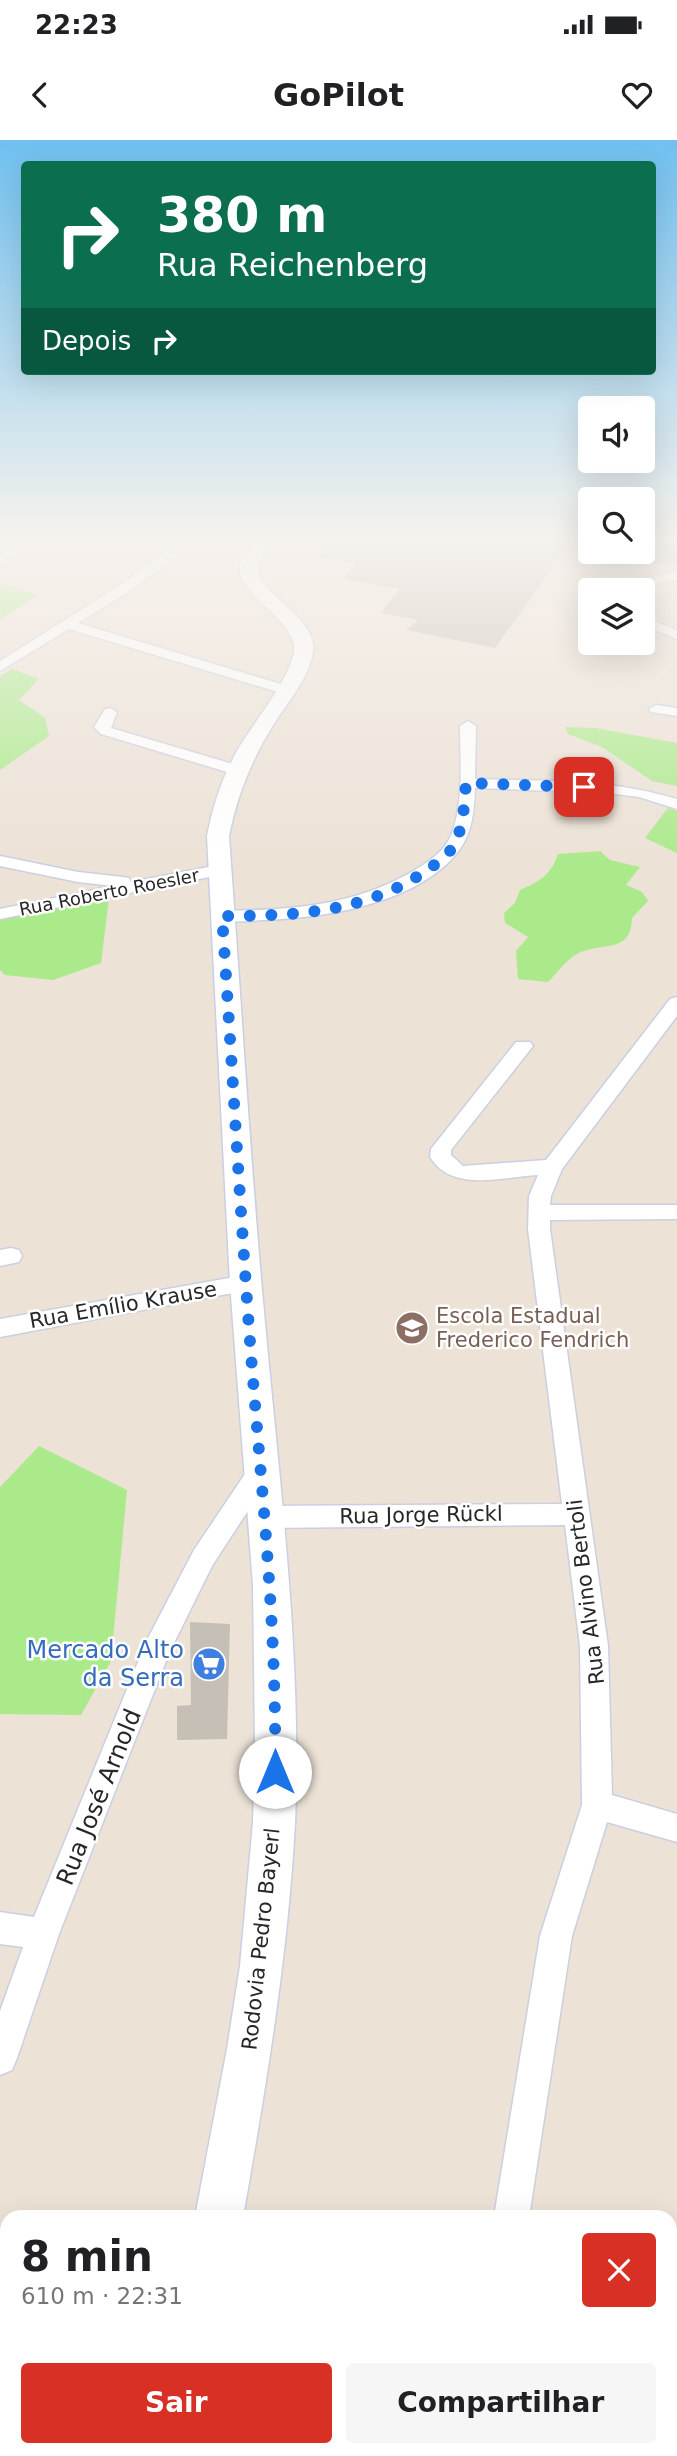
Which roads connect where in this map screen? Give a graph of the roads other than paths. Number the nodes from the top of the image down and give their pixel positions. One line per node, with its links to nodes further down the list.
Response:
1 (34, 646): 4 (street)
2 (139, 646): 5 (street)
3 (304, 646): 5 (main road, Rodovia Pedro Bayerl)
4 (0, 667)
5 (286, 690): 10 (main road, Rodovia Pedro Bayerl)
6 (656, 709): 8 (street)
7 (110, 712): 10 (street)
8 (677, 712)
9 (468, 726): 11 (street)
10 (237, 770): 14 (main road, Rodovia Pedro Bayerl)
11 (466, 783): 12 (street); 17 (street)
12 (677, 804)
13 (0, 861): 15 (street)
14 (219, 870): 15 (street, Rua Roberto Roesler); 17 (main road, Rodovia Pedro Bayerl)
15 (147, 883): 16 (street, Rua Roberto Roesler)
16 (0, 914)
17 (222, 916): 23 (main road, Rodovia Pedro Bayerl)
18 (677, 1003): 20 (street, Rua Alvino Bertoli)
19 (523, 1046): 20 (street)
20 (552, 1167): 22 (street, Rua Alvino Bertoli)
21 (677, 1212): 22 (street)
22 (539, 1213): 26 (street, Rua Alvino Bertoli)
23 (246, 1283): 24 (street, Rua Emílio Krause); 25 (main road, Rodovia Pedro Bayerl)
24 (0, 1328)
25 (260, 1472): 27 (main road, Rodovia Pedro Bayerl); 31 (street, Rua José Arnold)
26 (577, 1514): 27 (street, Rua Jorge Rückl); 28 (street, Rua Alvino Bertoli)
27 (264, 1517): 33 (main road, Rodovia Pedro Bayerl)
28 (597, 1805): 29 (street); 34 (street, Rua Alvino Bertoli)
29 (677, 1828)
30 (0, 1928): 31 (street)
31 (43, 1934): 32 (street, Rua José Arnold)
32 (0, 2058)
33 (220, 2210)
34 (512, 2210)

